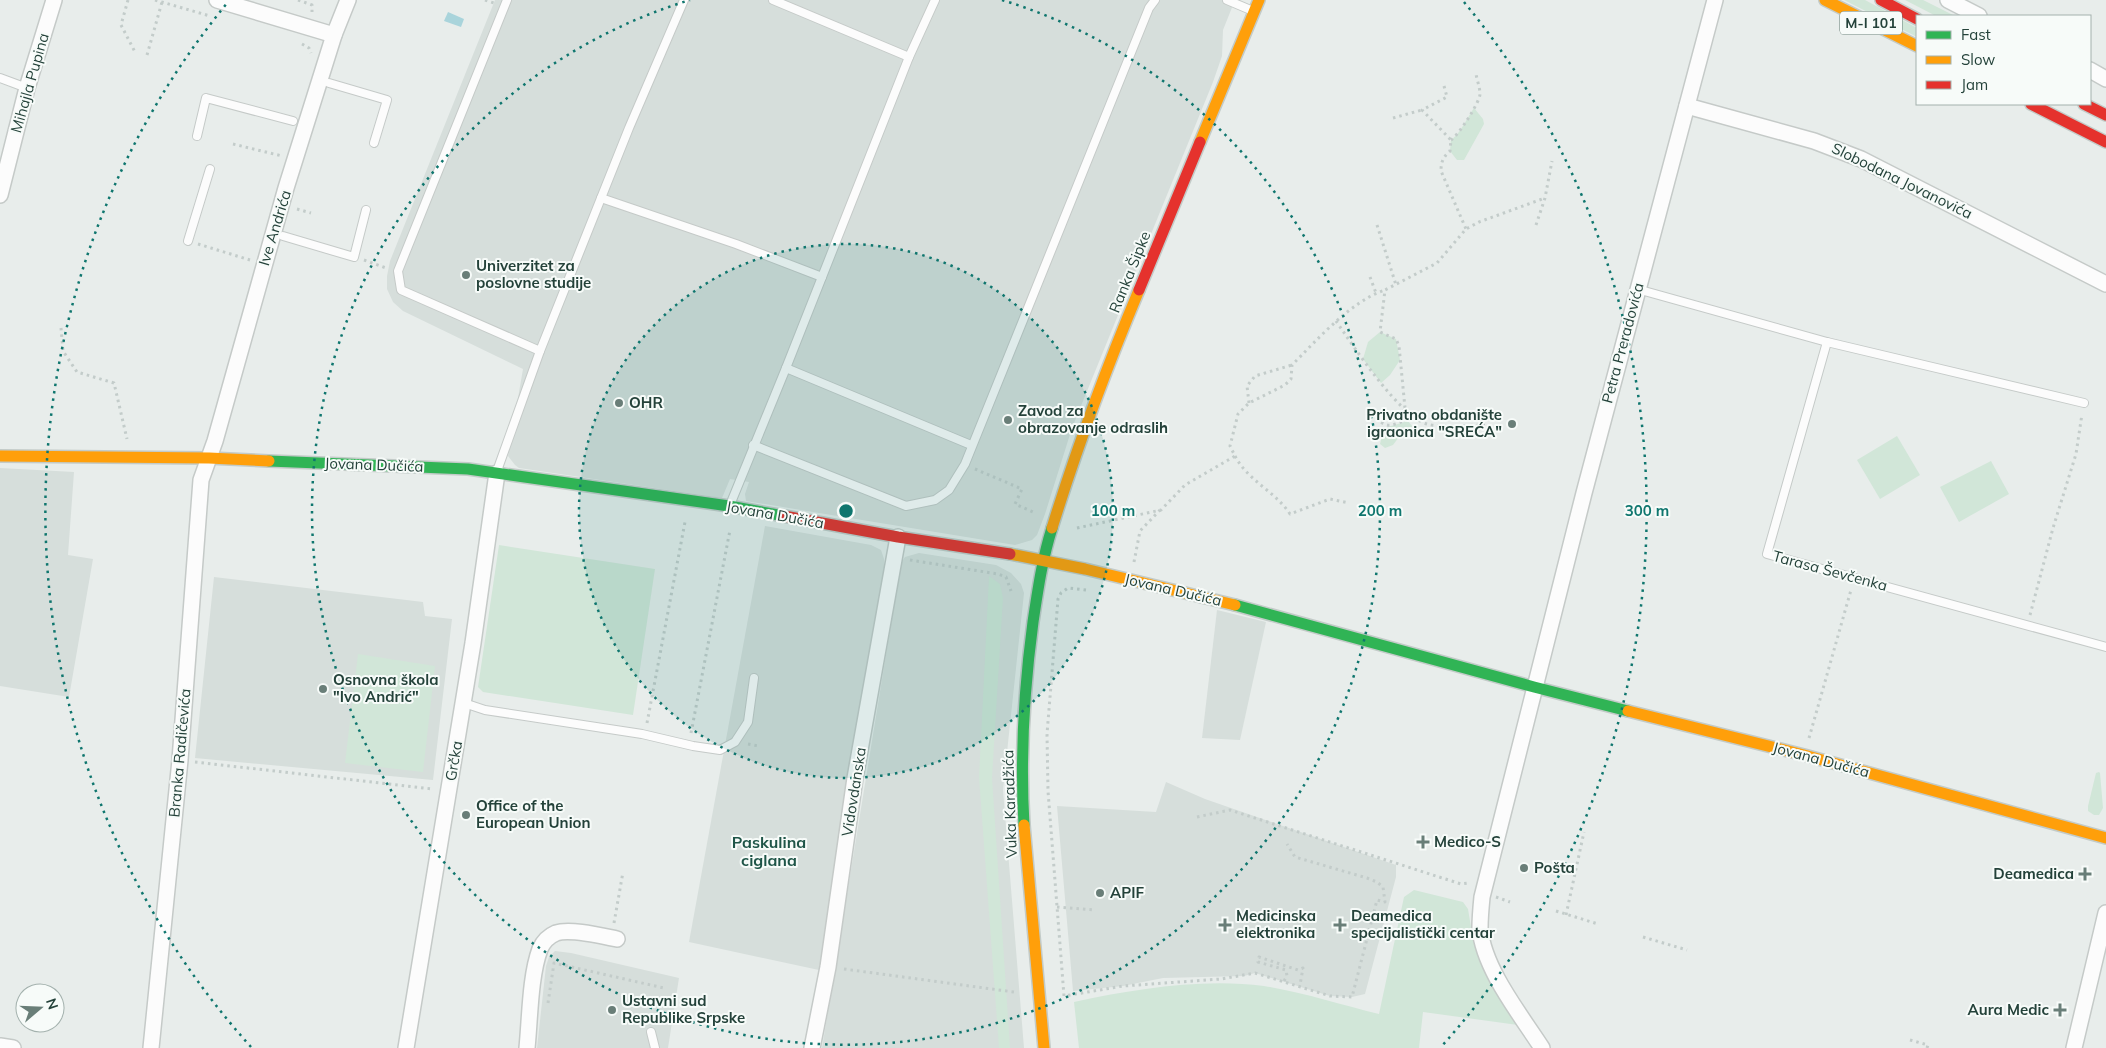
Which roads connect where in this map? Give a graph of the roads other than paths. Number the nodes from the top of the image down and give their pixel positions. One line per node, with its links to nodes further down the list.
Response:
1 (54, 0): 25 (street, Mihajla Pupina)
2 (217, 0): 18 (street)
3 (348, 0): 18 (street, Ive Andrića)
4 (507, 0): 44 (lane)
5 (684, 0): 36 (lane)
6 (773, 0): 20 (lane)
7 (935, 0): 20 (lane)
8 (1155, 0): 48 (lane)
9 (1227, 0): 15 (lane)
10 (1259, 0): 15 (street, Ranka Šipke)
11 (1715, 0): 28 (street, Petra Preradovića)
12 (1824, 0): 19 (street, M-I 101)
13 (1881, 0): 17 (street, M-I 101)
14 (1948, 0): 16 (street)
15 (1254, 12): 54 (street, Ranka Šipke)
16 (1977, 15)
17 (1916, 18)
18 (334, 35): 50 (street, Ive Andrića)
19 (1916, 46)
20 (909, 57): 40 (lane)
21 (2091, 71): 23 (street)
22 (0, 78): 25 (lane)
23 (2106, 79)
24 (329, 83): 33 (lane)
25 (27, 88): 35 (street, Mihajla Pupina)
26 (2033, 105): 32 (street)
27 (2086, 105): 29 (street)
28 (1688, 106): 41 (street, Slobodana Jovanovića); 42 (street, Petra Preradovića)
29 (2106, 115)
30 (293, 121): 31 (lane)
31 (197, 136)
32 (2106, 142)
33 (374, 144)
34 (210, 169): 39 (lane)
35 (0, 192)
36 (601, 198): 40 (lane); 44 (lane)
37 (366, 210): 38 (lane)
38 (283, 236)
39 (188, 241)
40 (822, 277): 45 (lane)
41 (2106, 284)
42 (1637, 288): 43 (lane); 57 (street, Petra Preradovića)
43 (1827, 342): 46 (lane); 55 (lane, Tarasa Ševčenka)
44 (540, 350): 51 (lane)
45 (786, 368): 47 (lane); 48 (lane)
46 (2084, 403)
47 (754, 445): 48 (lane); 52 (lane)
48 (971, 445)
49 (0, 456): 50 (street, Jovana Dučića)
50 (209, 458): 51 (street, Jovana Dučića); 65 (street, Branka Radičevića)
51 (497, 473): 52 (street, Jovana Dučića); 58 (street, Grčka)
52 (729, 506): 53 (street, Jovana Dučića)
53 (898, 537): 54 (street, Jovana Dučića); 69 (street, Vidovdanska)
54 (1042, 560): 57 (street, Jovana Dučića); 70 (street, Vuka Karadžića)
55 (2106, 647)
56 (754, 678): 58 (lane)
57 (1534, 687): 59 (street, Jovana Dučića); 71 (street)
58 (464, 703): 66 (street, Grčka)
59 (2106, 838)
60 (2106, 913): 72 (street)
61 (614, 939): 67 (street)
62 (651, 1032): 68 (lane)
63 (0, 1046): 64 (street)
64 (13, 1048)
65 (151, 1048)
66 (406, 1048)
67 (527, 1048)
68 (655, 1048)
69 (812, 1048)
70 (1044, 1048)
71 (1542, 1048)
72 (2074, 1048)

